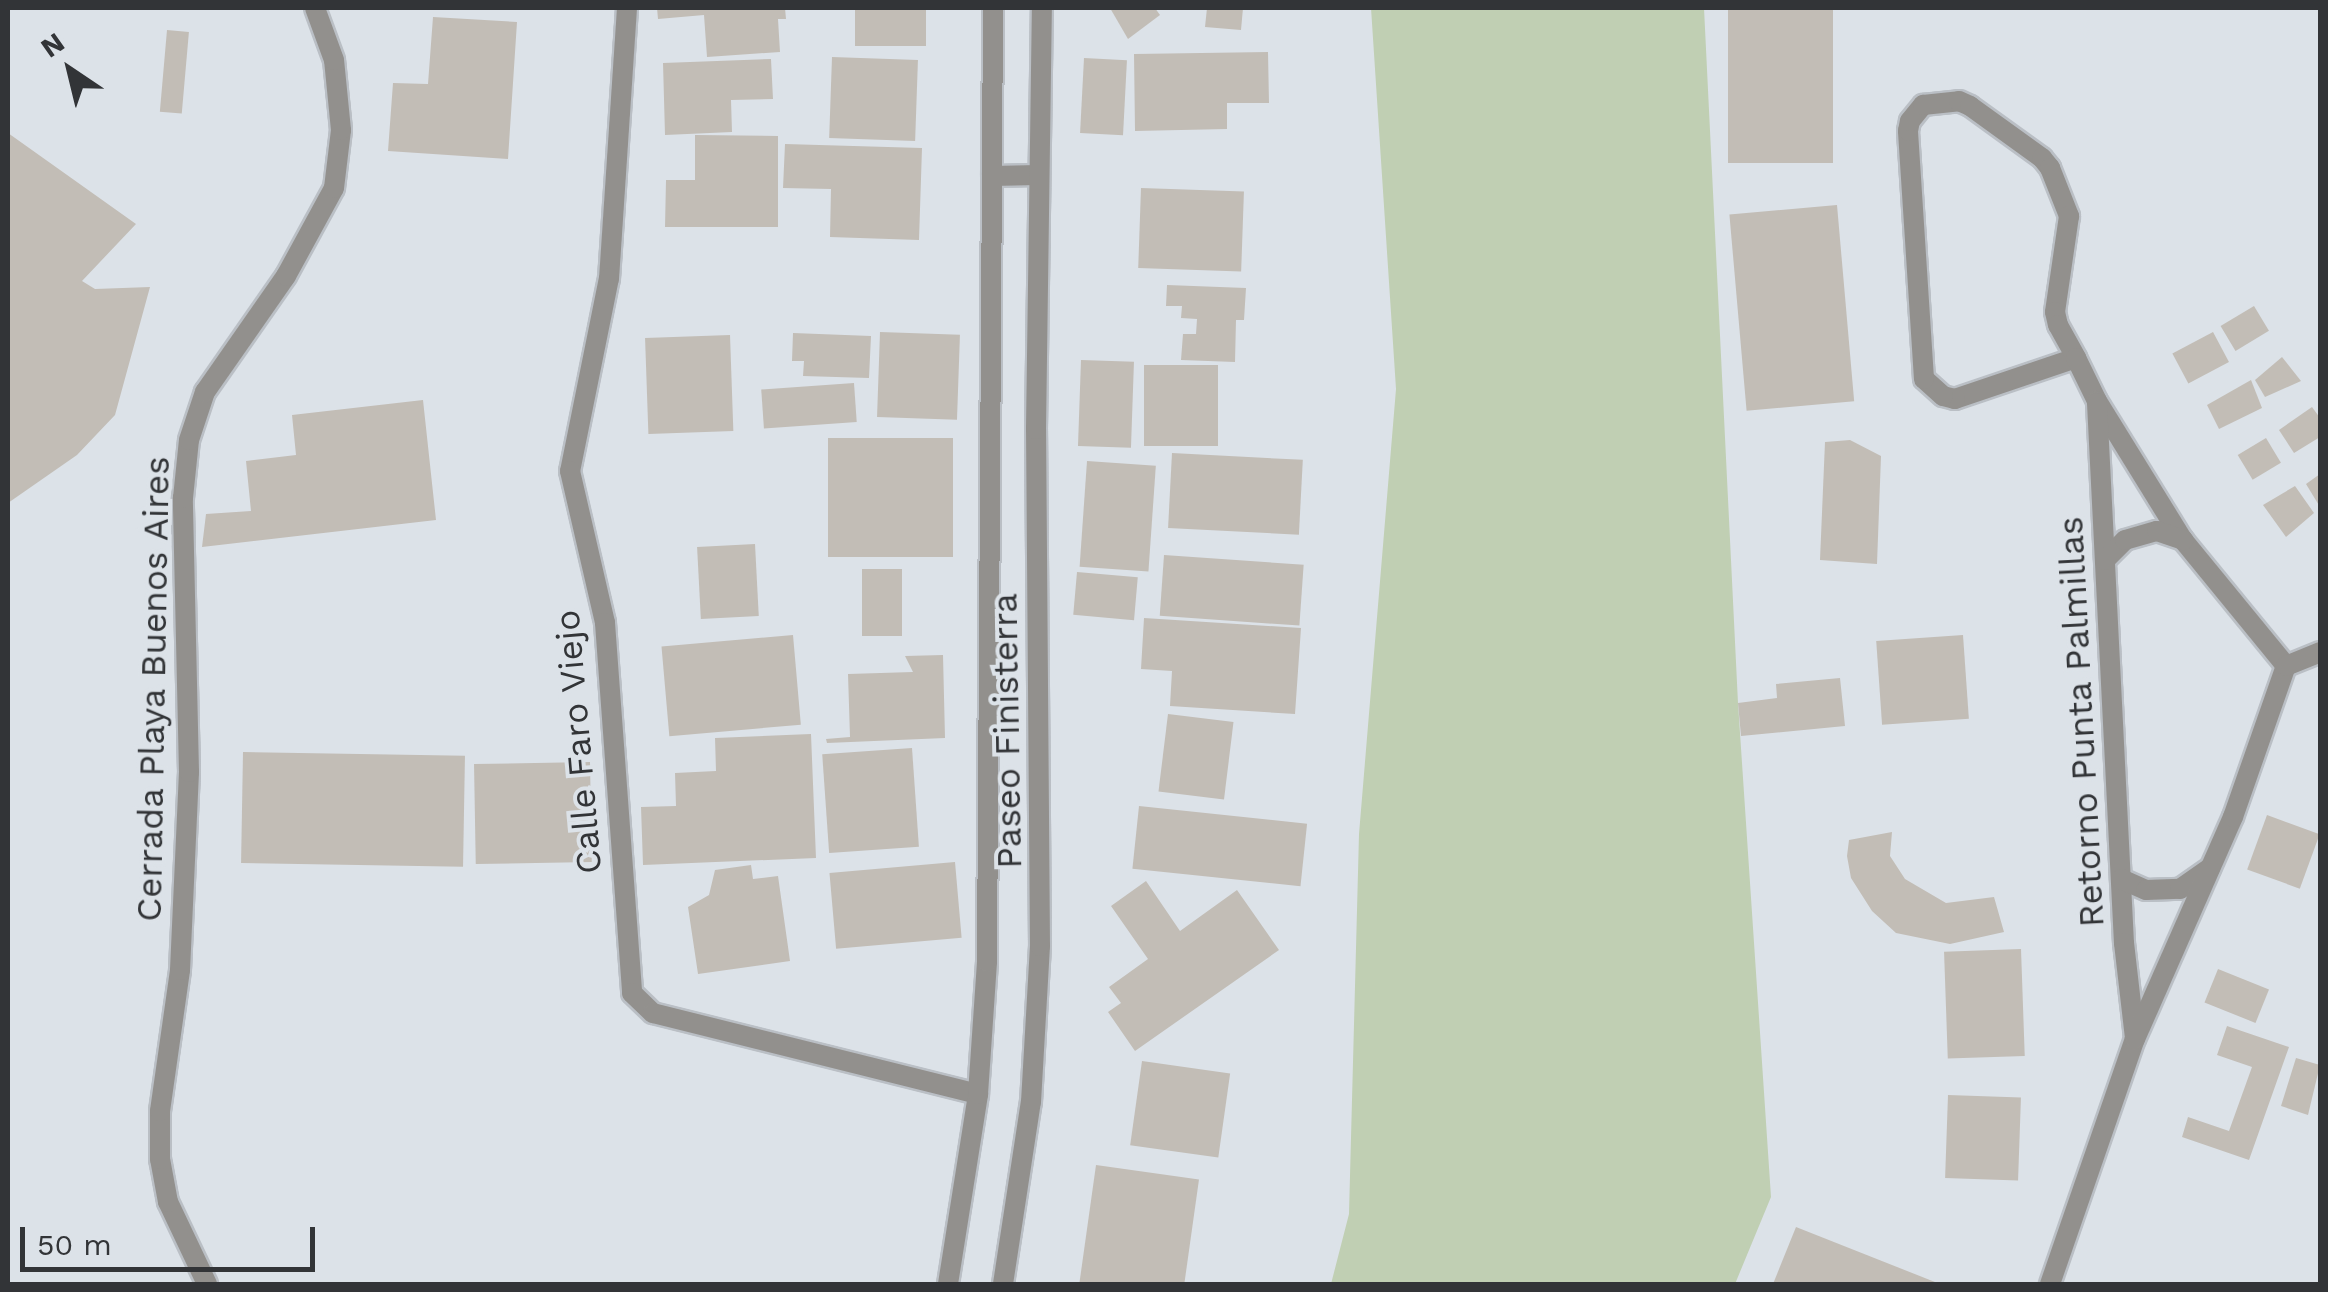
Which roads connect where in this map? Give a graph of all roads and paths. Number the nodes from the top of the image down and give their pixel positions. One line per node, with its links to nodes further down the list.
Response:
1 (315, 8): 17 (street, Cerrada Playa Buenos Aires)
2 (627, 8): 16 (street, Calle Faro Viejo)
3 (994, 8): 6 (street, Paseo Finisterra)
4 (1042, 8): 5 (street, Paseo Finisterra)
5 (1038, 175): 6 (street); 19 (street, Paseo Finisterra)
6 (992, 176): 16 (street, Paseo Finisterra)
7 (2076, 358): 7 (street, Retorno Punta Palmillas); 8 (street, Retorno Punta Palmillas)
8 (2097, 401): 9 (street, Retorno Punta Palmillas); 10 (street, Retorno Punta Palmillas)
9 (2183, 540): 10 (street); 12 (street, Retorno Punta Palmillas)
10 (2105, 560): 14 (street, Retorno Punta Palmillas)
11 (2320, 652): 12 (street)
12 (2286, 666): 13 (street, Retorno Punta Palmillas)
13 (2211, 868): 14 (street); 15 (street, Retorno Punta Palmillas)
14 (2121, 879): 15 (street, Retorno Punta Palmillas)
15 (2135, 1039): 20 (street, Retorno Punta Palmillas)
16 (978, 1094): 18 (street, Paseo Finisterra)
17 (206, 1284)
18 (948, 1284)
19 (1003, 1284)
20 (2050, 1284)

